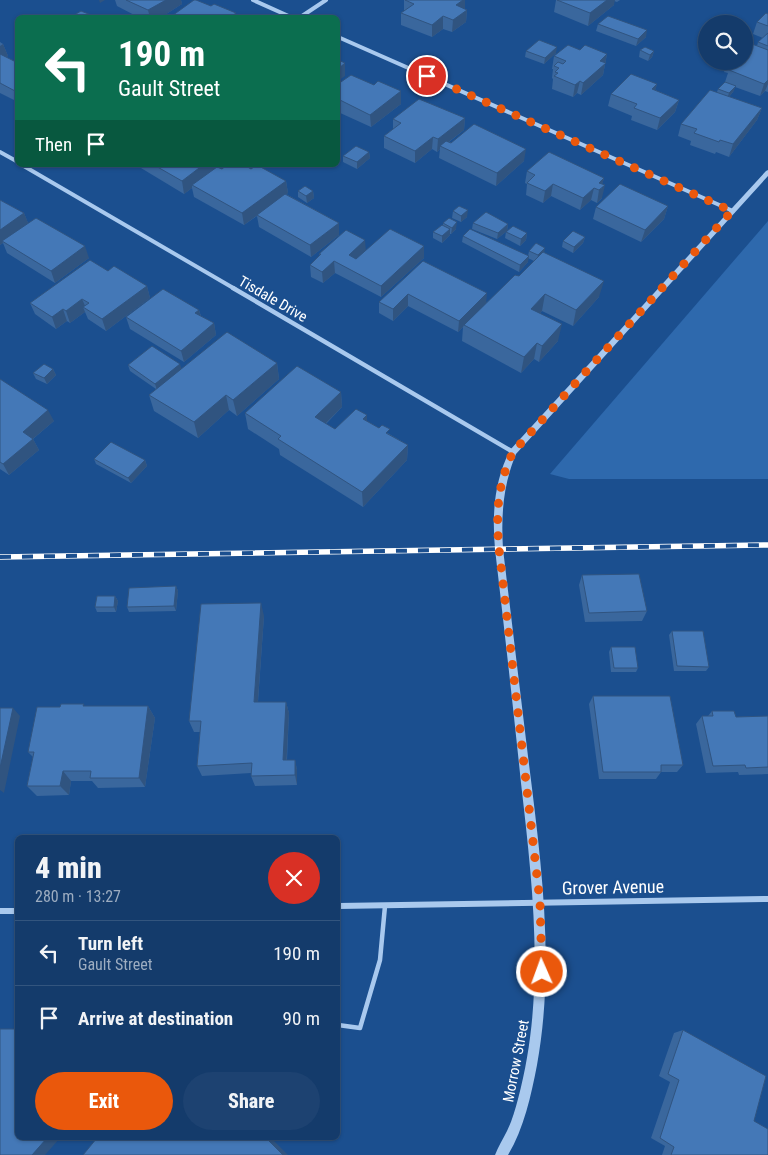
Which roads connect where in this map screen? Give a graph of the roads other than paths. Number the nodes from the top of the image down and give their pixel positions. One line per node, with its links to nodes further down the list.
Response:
1 (253, 0): 3 (street)
2 (326, 0): 4 (street)
3 (286, 15)
4 (304, 15)
5 (340, 38): 10 (street)
6 (0, 152): 7 (street)
7 (15, 160)
8 (25, 167): 11 (street, Tisdale Drive)
9 (768, 172): 10 (street, Morrow Street)
10 (732, 211): 11 (street, Morrow Street)
11 (513, 452): 13 (street, Morrow Street)
12 (768, 899): 13 (street, Grover Avenue)
13 (540, 902): 14 (street, Grover Avenue); 19 (street, Morrow Street)
14 (385, 905): 15 (street, Grover Avenue); 18 (lane)
15 (340, 906)
16 (15, 910): 17 (street)
17 (0, 911)
18 (340, 1025)
19 (501, 1155)

